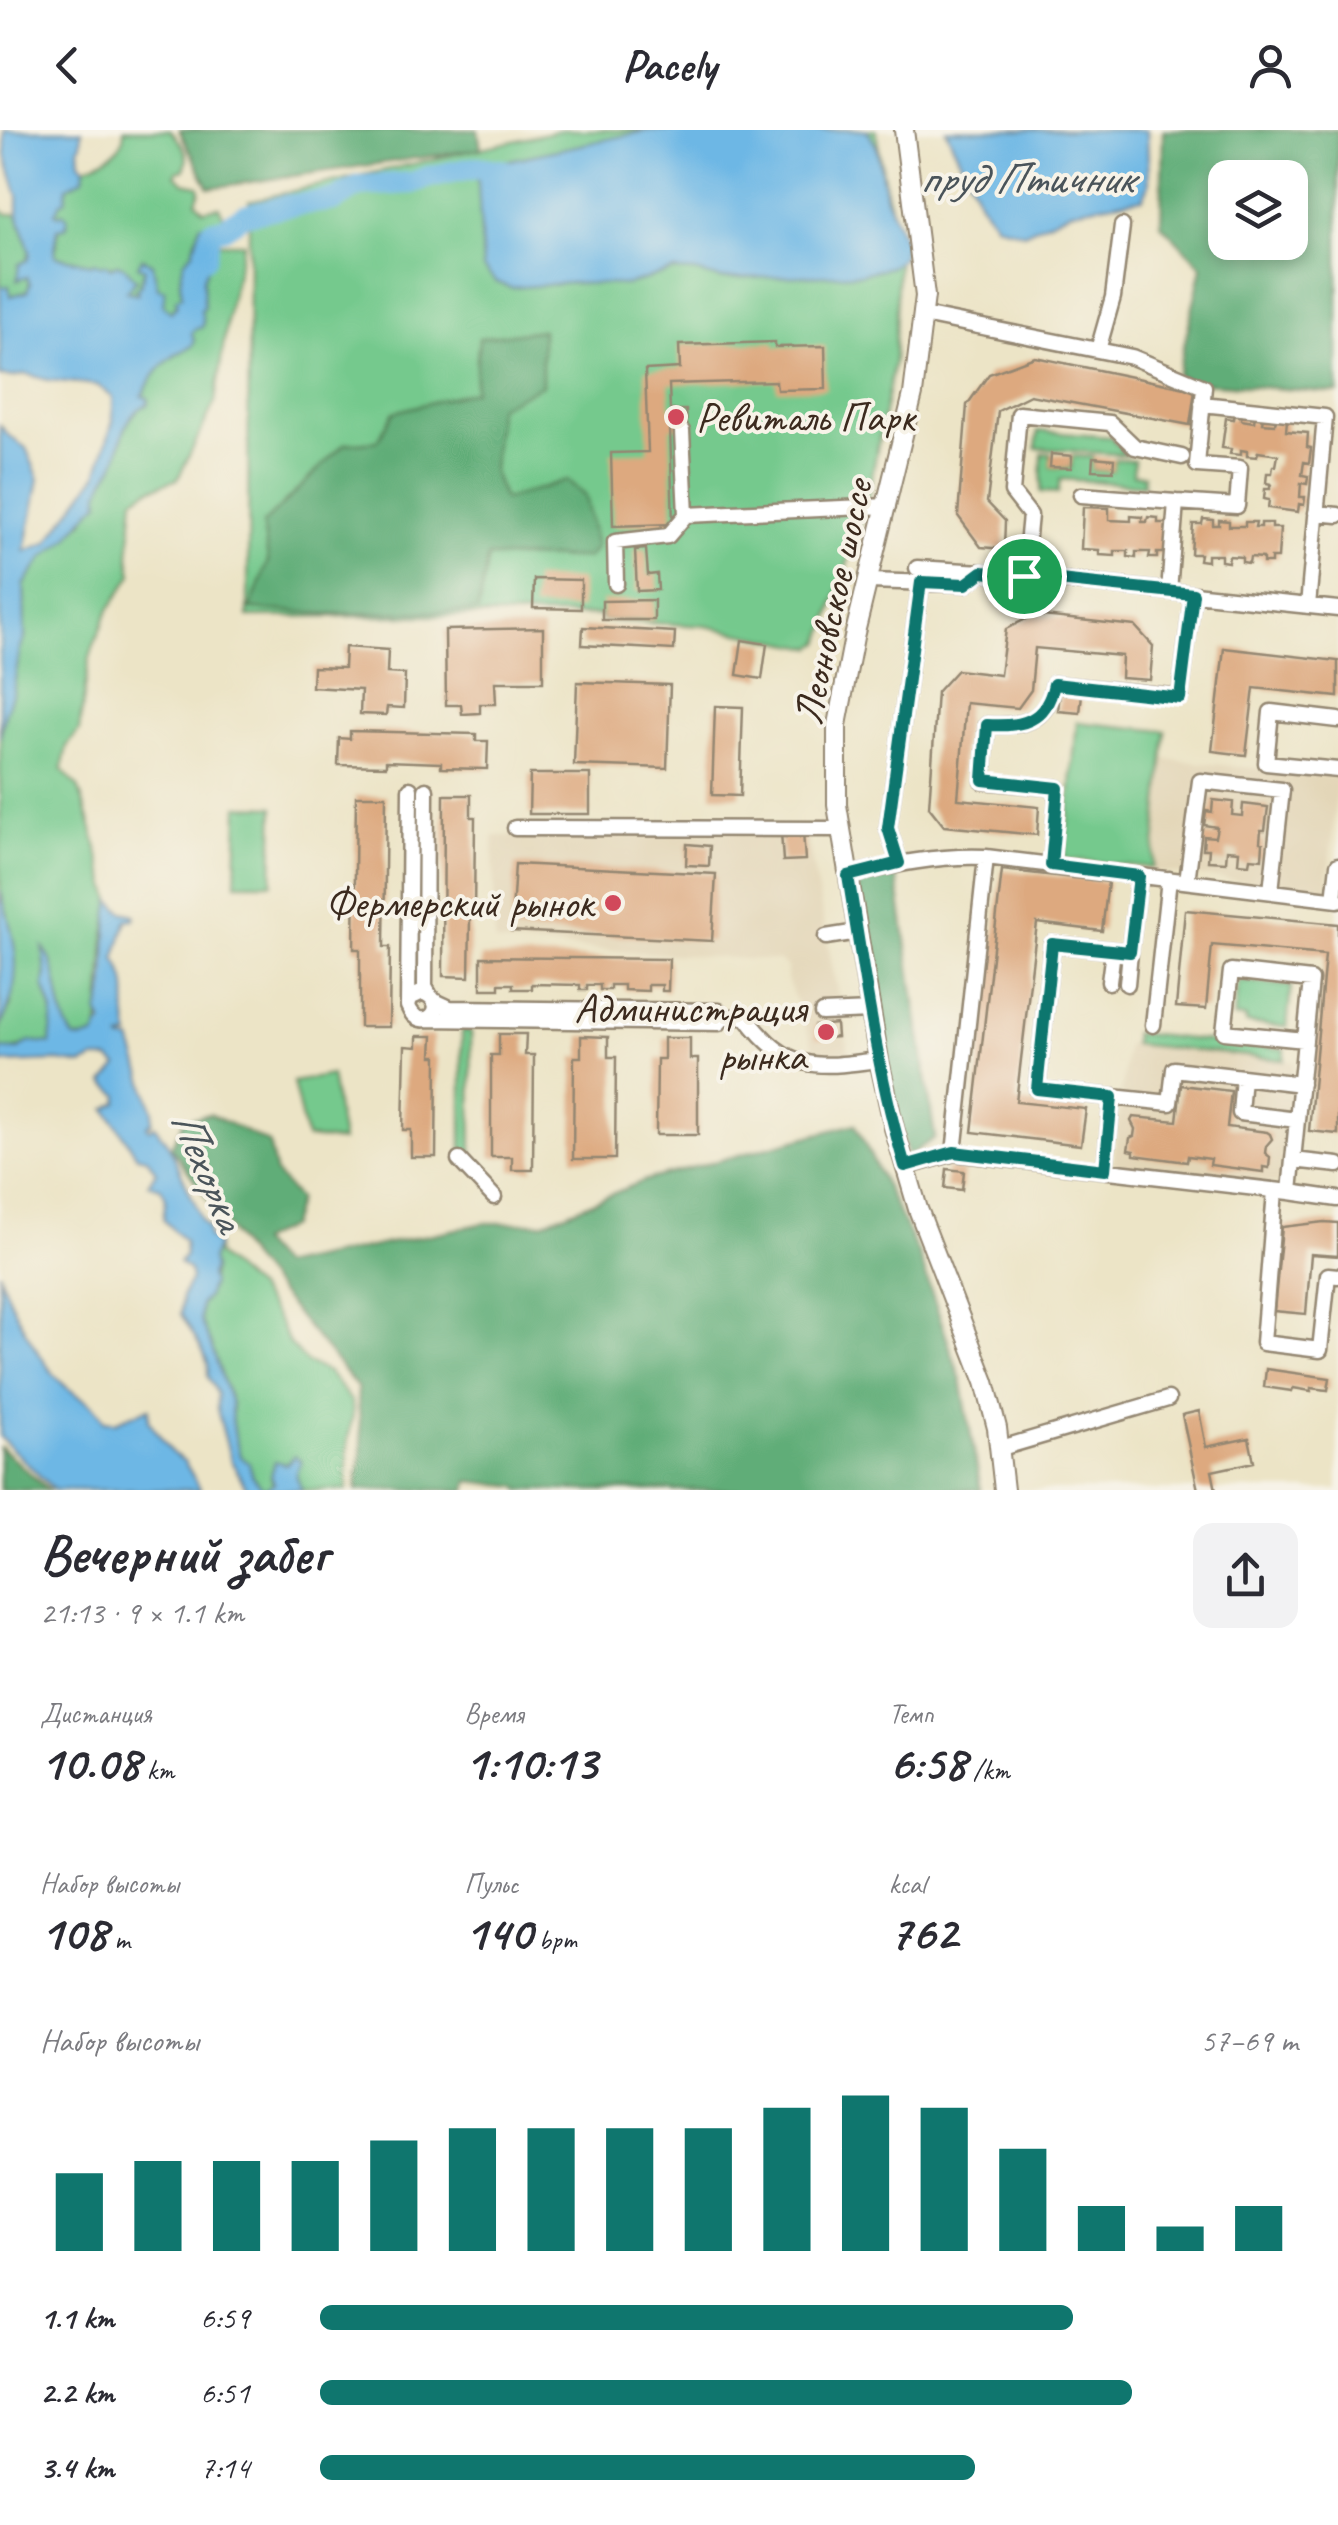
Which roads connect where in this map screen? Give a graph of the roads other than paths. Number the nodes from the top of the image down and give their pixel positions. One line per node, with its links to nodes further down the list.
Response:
1 (904, 130): 3 (main road, Леоновское шоссе)
2 (1122, 226): 4 (street)
3 (923, 315): 4 (street); 13 (main road, Леоновское шоссе)
4 (1098, 350): 5 (street)
5 (1202, 404): 6 (street); 12 (street)
6 (1331, 418): 9 (street)
7 (682, 431): 15 (street)
8 (1182, 456): 18 (street)
9 (1319, 480): 10 (street); 14 (street)
10 (1338, 482)
11 (1081, 495): 12 (street)
12 (1176, 502): 21 (street)
13 (888, 506): 15 (street); 19 (main road, Леоновское шоссе)
14 (1316, 514): 16 (street); 23 (street)
15 (686, 515): 20 (street)
16 (1338, 516)
17 (919, 575): 18 (street); 19 (street); 30 (street)
18 (1024, 576): 21 (street)
19 (868, 581): 28 (main road, Леоновское шоссе)
20 (616, 584)
21 (1169, 591): 22 (street)
22 (1193, 594): 23 (street); 31 (street)
23 (1308, 606): 24 (street)
24 (1338, 609)
25 (1338, 720): 26 (street)
26 (1338, 770)
27 (515, 828): 28 (street)
28 (841, 829): 33 (main road, Леоновское шоссе)
29 (986, 857): 30 (street); 31 (street); 58 (street)
30 (899, 863): 33 (street)
31 (1051, 865): 34 (street)
32 (1338, 865): 38 (street)
33 (848, 876): 39 (main road, Леоновское шоссе)
34 (1139, 876): 35 (street); 42 (street)
35 (1169, 879): 36 (street); 51 (street)
36 (1187, 881): 37 (street); 37 (street)
37 (1271, 892): 38 (street)
38 (1336, 899)
39 (858, 932): 40 (street); 47 (main road, Леоновское шоссе)
40 (826, 937)
41 (1112, 950): 42 (street); 43 (street); 56 (street)
42 (1130, 952): 44 (street)
43 (1109, 982)
44 (1127, 984)
45 (432, 998): 46 (street); 46 (street); 49 (street); 50 (street)
46 (408, 1006): 50 (street)
47 (871, 1011): 48 (street); 53 (main road, Леоновское шоссе)
48 (822, 1014)
49 (724, 1017): 50 (street); 53 (street)
50 (426, 1019)
51 (1152, 1024)
52 (1305, 1040): 52 (street); 55 (street)
53 (879, 1060): 62 (main road, Леоновское шоссе)
54 (1243, 1077): 55 (street); 56 (street); 57 (street)
55 (1301, 1084): 57 (street)
56 (1112, 1097): 63 (street)
57 (1297, 1120): 60 (street)
58 (954, 1152): 62 (street); 63 (street)
59 (459, 1160): 65 (street)
60 (1294, 1160): 61 (street); 64 (street)
61 (1338, 1165)
62 (905, 1166): 69 (main road, Леоновское шоссе)
63 (1105, 1170): 64 (street)
64 (1282, 1191): 66 (street); 67 (street)
65 (494, 1197)
66 (1338, 1199)
67 (1338, 1276)
68 (1168, 1399): 69 (street)
69 (1001, 1448): 70 (main road, Леоновское шоссе)
70 (1004, 1490)

